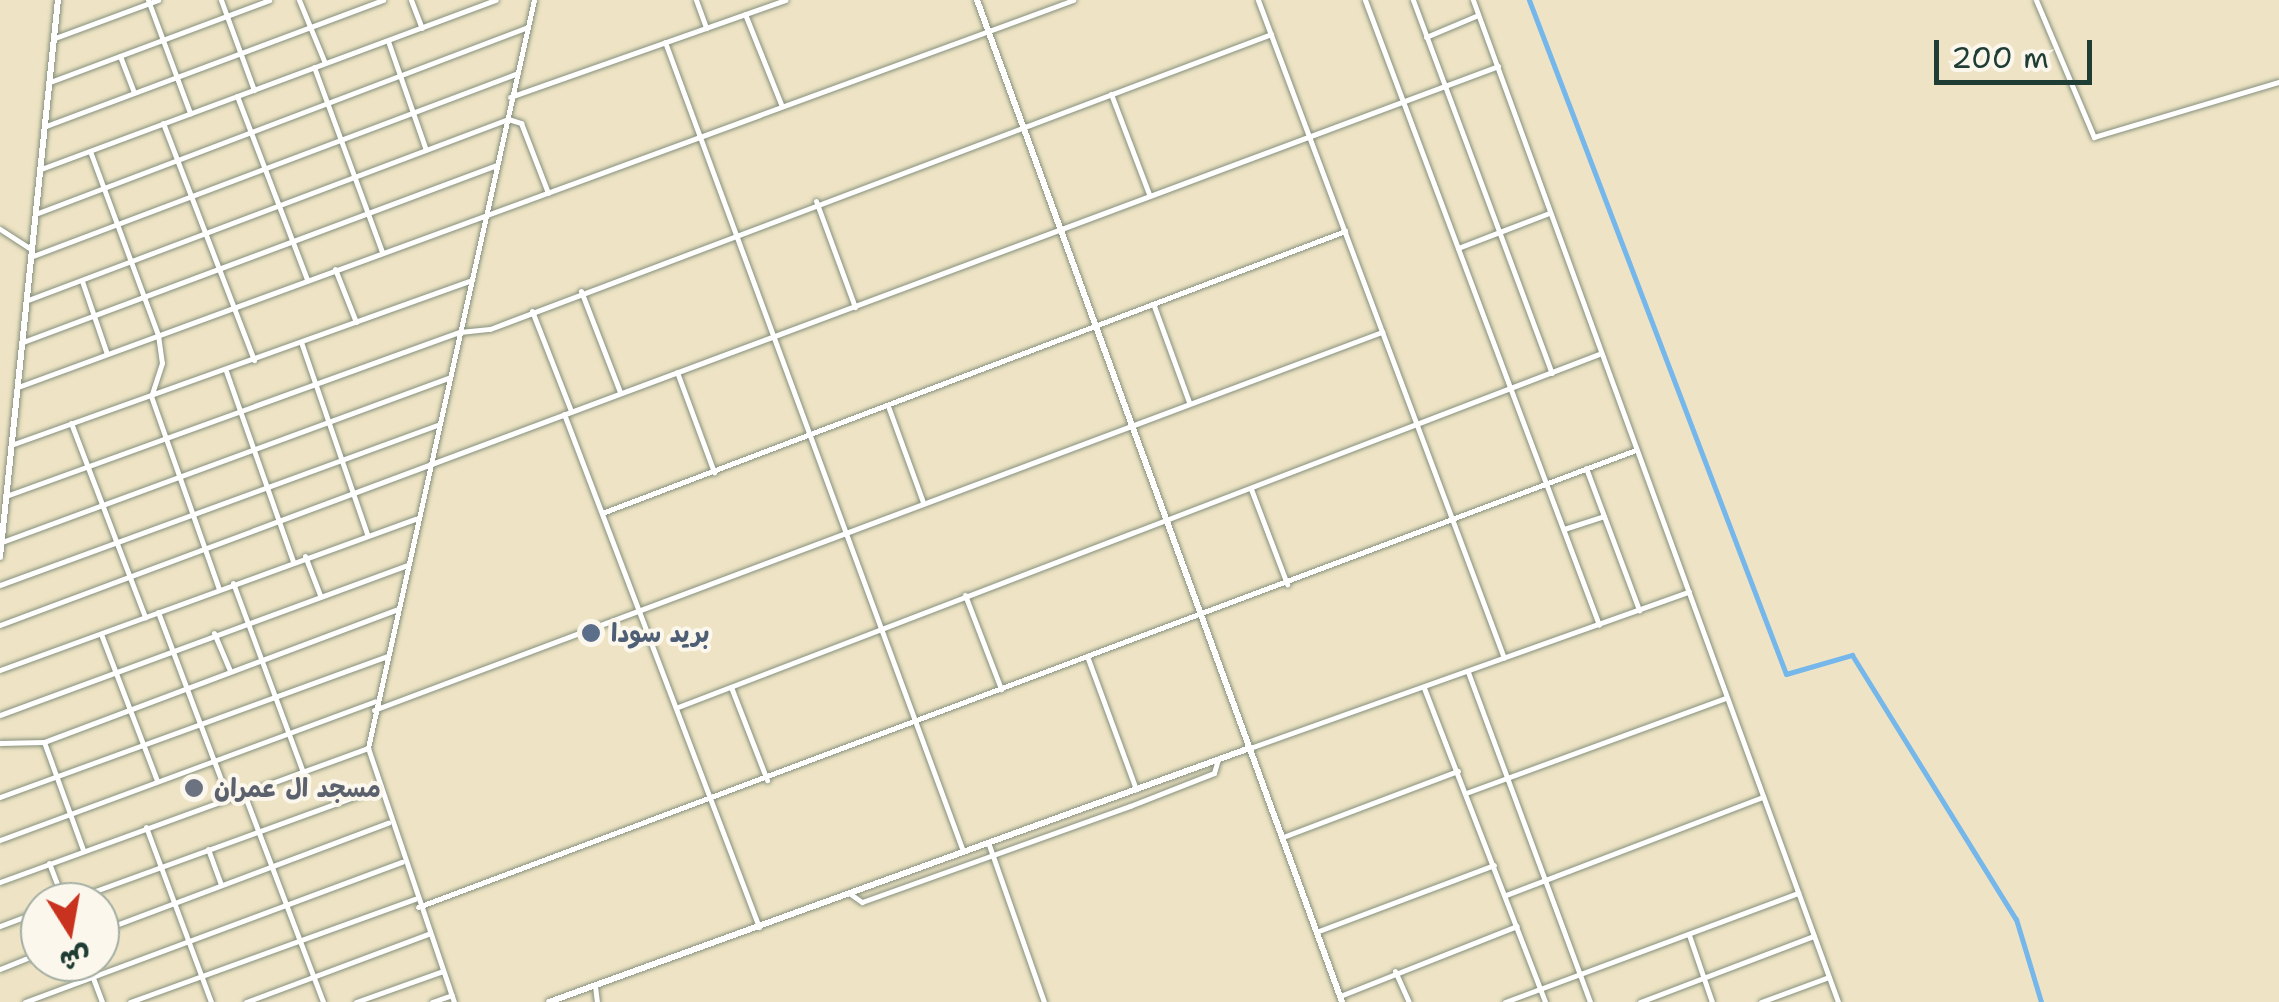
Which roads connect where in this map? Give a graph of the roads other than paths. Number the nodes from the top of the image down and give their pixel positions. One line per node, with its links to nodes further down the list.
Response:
1 (58, 0): 30 (street)
2 (158, 0): 19 (street)
3 (221, 0): 22 (street)
4 (269, 0): 22 (street)
5 (299, 0): 23 (street)
6 (383, 0): 23 (street)
7 (412, 0): 25 (street)
8 (496, 0): 25 (street)
9 (534, 0): 24 (street)
10 (696, 0): 26 (street)
11 (785, 0): 20 (street)
12 (977, 0): 27 (street)
13 (1072, 0): 27 (street)
14 (1258, 0): 28 (street)
15 (1365, 0): 50 (street)
16 (1412, 0): 29 (street)
17 (1473, 0): 21 (street)
18 (2036, 0): 43 (street)
19 (149, 2): 30 (street); 31 (street)
20 (745, 14): 26 (street); 52 (street)
21 (1478, 15): 29 (street); 37 (street)
22 (227, 16): 31 (street); 34 (street)
23 (311, 26): 34 (street); 36 (street)
24 (528, 27): 39 (street); 41 (street)
25 (422, 28): 32 (street)
26 (706, 28): 33 (street)
27 (988, 30): 52 (street); 58 (street)
28 (1271, 34): 47 (street); 60 (street)
29 (1426, 37): 44 (street)
30 (54, 38): 42 (street)
31 (164, 39): 35 (street); 40 (street)
32 (388, 41): 36 (street); 41 (street)
33 (665, 42): 49 (street); 61 (street)
34 (240, 52): 40 (street); 45 (street)
35 (120, 56): 42 (street); 46 (street)
36 (325, 63): 38 (street)
37 (1498, 66): 44 (street); 77 (street)
38 (314, 67): 45 (street); 51 (street)
39 (518, 72): 49 (street); 54 (street)
40 (177, 76): 46 (street); 53 (street)
41 (401, 76): 51 (street); 54 (street)
42 (50, 82): 57 (street)
43 (2279, 82)
44 (1444, 85): 50 (street); 86 (street)
45 (254, 90): 48 (street)
46 (134, 92): 57 (street)
47 (1111, 94): 58 (street); 72 (street)
48 (237, 96): 53 (street); 59 (street)
49 (510, 97): 55 (street)
50 (1403, 101): 60 (street); 88 (street)
51 (327, 106): 59 (street); 62 (street)
52 (781, 106): 61 (street)
53 (190, 113): 56 (street)
54 (414, 114): 62 (street); 63 (street)
55 (508, 119): 63 (street); 66 (street); 71 (street)
56 (163, 123): 64 (street); 65 (street)
57 (46, 126): 68 (street)
58 (1023, 126): 74 (street); 81 (street)
59 (252, 131): 65 (street); 67 (street)
60 (1309, 135): 72 (street); 83 (street)
61 (700, 136): 71 (street); 85 (street)
62 (341, 142): 67 (street); 69 (street)
63 (426, 150): 69 (street)
64 (90, 151): 68 (street); 70 (street)
65 (178, 160): 70 (street); 73 (street)
66 (497, 165): 78 (street); 79 (street)
67 (266, 168): 73 (street); 75 (street)
68 (41, 169): 76 (street)
69 (355, 178): 75 (street); 78 (street)
70 (104, 188): 76 (street); 80 (street)
71 (548, 194): 79 (street)
72 (1150, 194): 81 (street)
73 (191, 195): 80 (street); 84 (street)
74 (816, 201): 85 (street); 102 (street)
75 (279, 204): 84 (street); 87 (street)
76 (38, 212): 90 (street)
77 (1549, 213): 86 (street); 114 (street)
78 (368, 214): 87 (street); 89 (street)
79 (486, 217): 89 (street); 95 (street)
80 (119, 224): 90 (street); 91 (street)
81 (1057, 228): 102 (street); 106 (street)
82 (0, 229): 90 (street)
83 (1345, 231): 100 (street); 108 (street)
84 (204, 232): 91 (street); 93 (street)
85 (734, 232): 97 (street); 110 (street)
86 (1499, 232): 88 (street); 118 (street)
87 (293, 243): 93 (street); 94 (street)
88 (1458, 248): 122 (street)
89 (382, 252): 92 (street)
90 (34, 253): 99 (street)
91 (132, 261): 96 (street); 98 (street)
92 (335, 269): 94 (street); 105 (street)
93 (218, 270): 98 (street); 101 (street)
94 (307, 279): 101 (street)
95 (472, 280): 105 (street); 107 (street)
96 (82, 281): 99 (street); 104 (street)
97 (581, 291): 103 (street); 123 (street)
98 (147, 298): 104 (street); 109 (street)
99 (28, 300): 111 (street)
100 (1154, 305): 106 (street); 125 (street)
101 (234, 306): 109 (street); 115 (street)
102 (855, 307): 110 (street)
103 (532, 311): 107 (street); 128 (street)
104 (93, 317): 111 (street); 113 (street)
105 (356, 322): 112 (street)
106 (1095, 328): 126 (street); 131 (street)
107 (460, 332): 119 (street); 120 (street)
108 (1382, 332): 125 (street); 133 (street)
109 (158, 335): 113 (street); 124 (street)
110 (776, 336): 117 (street); 134 (street)
111 (23, 342): 121 (street)
112 (301, 342): 115 (street); 120 (street)
113 (107, 354): 121 (street)
114 (1600, 354): 118 (street); 138 (street)
115 (254, 360): 116 (street)
116 (226, 371): 124 (street); 127 (street)
117 (678, 372): 123 (street); 143 (street)
118 (1552, 373): 122 (street)
119 (450, 377): 130 (street); 132 (street)
120 (311, 386): 127 (street); 130 (street)
121 (18, 387): 136 (street)
122 (1513, 390): 133 (street); 145 (street)
123 (620, 392): 128 (street)
124 (151, 396): 129 (street); 135 (street)
125 (1189, 402): 131 (street)
126 (888, 406): 134 (street); 150 (street)
127 (240, 412): 135 (street); 137 (street)
128 (567, 412): 141 (street); 152 (street)
129 (72, 423): 136 (street); 140 (street)
130 (325, 423): 137 (street); 139 (street)
131 (1130, 423): 150 (street); 156 (street)
132 (438, 425): 139 (street); 141 (street)
133 (1418, 426): 147 (street); 157 (street)
134 (812, 434): 143 (street); 160 (street)
135 (163, 440): 140 (street); 144 (street)
136 (11, 445): 148 (street)
137 (253, 448): 144 (street); 146 (street)
138 (1636, 450): 142 (street); 174 (street)
139 (340, 460): 146 (street); 149 (street)
140 (88, 468): 148 (street); 151 (street)
141 (429, 468): 149 (street); 155 (street)
142 (1586, 468): 145 (street); 154 (street)
143 (714, 472): 152 (street)
144 (177, 476): 151 (street); 153 (street)
145 (1548, 482): 157 (street); 159 (street)
146 (266, 488): 153 (street); 158 (street)
147 (1250, 489): 156 (street); 171 (street)
148 (6, 496): 163 (street)
149 (352, 496): 158 (street); 161 (street)
150 (923, 502): 160 (street)
151 (103, 504): 162 (street); 163 (street)
152 (602, 513): 177 (street)
153 (191, 514): 162 (street); 164 (street)
154 (1604, 516): 159 (street); 179 (street)
155 (417, 518): 161 (street); 168 (street)
156 (1166, 521): 176 (street); 181 (street)
157 (1453, 521): 171 (street); 193 (street)
158 (280, 523): 164 (street); 167 (street)
159 (1564, 528): 184 (street)
160 (847, 531): 177 (street); 186 (street)
161 (367, 534): 165 (street)
162 (116, 540): 169 (street); 172 (street)
163 (2, 542): 166 (street)
164 (205, 550): 169 (street); 173 (street)
165 (305, 556): 167 (street); 175 (street)
166 (0, 558)
167 (294, 561): 170 (street)
168 (408, 565): 175 (street); 178 (street)
169 (130, 576): 182 (street); 185 (street)
170 (233, 583): 173 (street); 183 (street)
171 (1287, 584): 181 (street)
172 (0, 585)
173 (219, 588): 180 (street)
174 (1689, 592): 179 (street); 203 (street)
175 (320, 595): 183 (street)
176 (965, 595): 186 (street); 201 (street)
177 (639, 608): 205 (street); 207 (street)
178 (396, 610): 190 (street); 192 (street)
179 (1640, 610): 184 (street)
180 (158, 612): 182 (street); 189 (street)
181 (1200, 615): 191 (street); 216 (street)
182 (144, 617): 187 (street)
183 (247, 620): 188 (street); 192 (street)
184 (1599, 625): 193 (street)
185 (0, 626)
186 (884, 629): 199 (street); 210 (street)
187 (101, 633): 195 (street); 196 (street)
188 (214, 633): 189 (street); 194 (street)
189 (172, 650): 196 (street); 198 (street)
190 (386, 656): 202 (street); 204 (street)
191 (1088, 656): 201 (street); 225 (street)
192 (261, 657): 194 (street); 202 (street)
193 (1504, 658): 197 (street)
194 (229, 669): 198 (street)
195 (0, 670)
196 (115, 672): 206 (street); 208 (street)
197 (1468, 672): 200 (street); 222 (street)
198 (186, 686): 206 (street); 209 (street)
199 (731, 687): 205 (street); 223 (street)
200 (1424, 687): 216 (street); 220 (street)
201 (1001, 690): 210 (street)
202 (275, 695): 209 (street); 211 (street)
203 (1726, 698): 222 (street); 231 (street)
204 (375, 701): 207 (street); 211 (street)
205 (678, 707): 232 (street)
206 (128, 708): 212 (street); 214 (street)
207 (374, 710): 215 (street)
208 (0, 715)
209 (200, 722): 214 (street); 218 (street)
210 (920, 724): 223 (street); 242 (street)
211 (288, 732): 218 (street); 219 (street)
212 (44, 742): 213 (street); 221 (street)
213 (0, 743)
214 (142, 744): 221 (street); 224 (street)
215 (368, 748): 219 (street); 226 (street)
216 (1250, 748): 217 (street); 237 (street)
217 (1218, 759): 225 (street); 243 (street)
218 (212, 760): 224 (street); 229 (street)
219 (302, 770): 227 (street)
220 (1458, 771): 228 (street); 237 (street)
221 (56, 776): 230 (street); 233 (street)
222 (1507, 778): 228 (street); 249 (street)
223 (768, 780): 232 (street)
224 (157, 781): 233 (street)
225 (1136, 788): 239 (street)
226 (376, 789): 234 (street); 236 (street)
227 (243, 791): 229 (street); 236 (street)
228 (1466, 792): 246 (street)
229 (227, 796): 235 (street)
230 (0, 798)
231 (1763, 798): 249 (street); 255 (street)
232 (712, 801): 260 (street); 263 (street)
233 (70, 814): 238 (street); 241 (street)
234 (388, 823): 244 (street); 248 (street)
235 (146, 826): 241 (street); 247 (street)
236 (258, 831): 240 (street); 248 (street)
237 (1282, 837): 264 (street)
238 (0, 840)
239 (988, 842): 242 (street); 243 (street)
240 (208, 849): 247 (street); 253 (street)
241 (83, 850): 245 (street)
242 (963, 851): 254 (street)
243 (992, 854): 254 (street); 292 (street)
244 (402, 862): 257 (street); 259 (street)
245 (49, 864): 250 (street); 251 (street)
246 (1494, 865): 256 (street); 264 (street)
247 (161, 866): 252 (street); 258 (street)
248 (271, 866): 253 (street); 259 (street)
249 (1545, 880): 256 (street); 273 (street)
250 (0, 882)
251 (57, 882)
252 (118, 882)
253 (220, 884): 258 (street)
254 (849, 893): 263 (street)
255 (1798, 893): 266 (street); 267 (street)
256 (1506, 895): 262 (street)
257 (415, 898): 260 (street); 268 (street)
258 (174, 903): 261 (street); 269 (street)
259 (286, 903): 268 (street); 269 (street)
260 (418, 907): 265 (street)
261 (120, 923)
262 (1517, 926): 272 (street); 280 (street)
263 (759, 927): 279 (street)
264 (1316, 932): 282 (street)
265 (428, 934): 271 (street); 275 (street)
266 (1689, 935): 273 (street); 277 (street)
267 (1814, 936): 276 (street); 277 (street)
268 (299, 939): 274 (street); 275 (street)
269 (188, 940): 270 (street); 274 (street)
270 (120, 966)
271 (443, 971): 281 (street); 288 (street)
272 (1395, 971): 282 (street); 293 (street)
273 (1580, 974): 280 (street); 296 (street)
274 (202, 976): 284 (street); 285 (street)
275 (313, 976): 286 (street); 287 (street)
276 (1829, 977): 299 (street); 300 (street)
277 (1704, 978): 297 (street); 298 (street)
278 (77, 982): 283 (street)
279 (595, 986): 290 (street); 291 (street)
280 (1540, 989): 294 (street); 295 (street)
281 (453, 998): 289 (street)
282 (1340, 999)
283 (25, 1002)
284 (130, 1002)
285 (211, 1002)
286 (246, 1002)
287 (323, 1002)
288 (356, 1002)
289 (432, 1002)
290 (550, 1002)
291 (597, 1002)
292 (1044, 1002)
293 (1409, 1002)
294 (1504, 1002)
295 (1546, 1002)
296 (1590, 1002)
297 (1640, 1002)
298 (1712, 1002)
299 (1761, 1002)
300 (1838, 1002)

